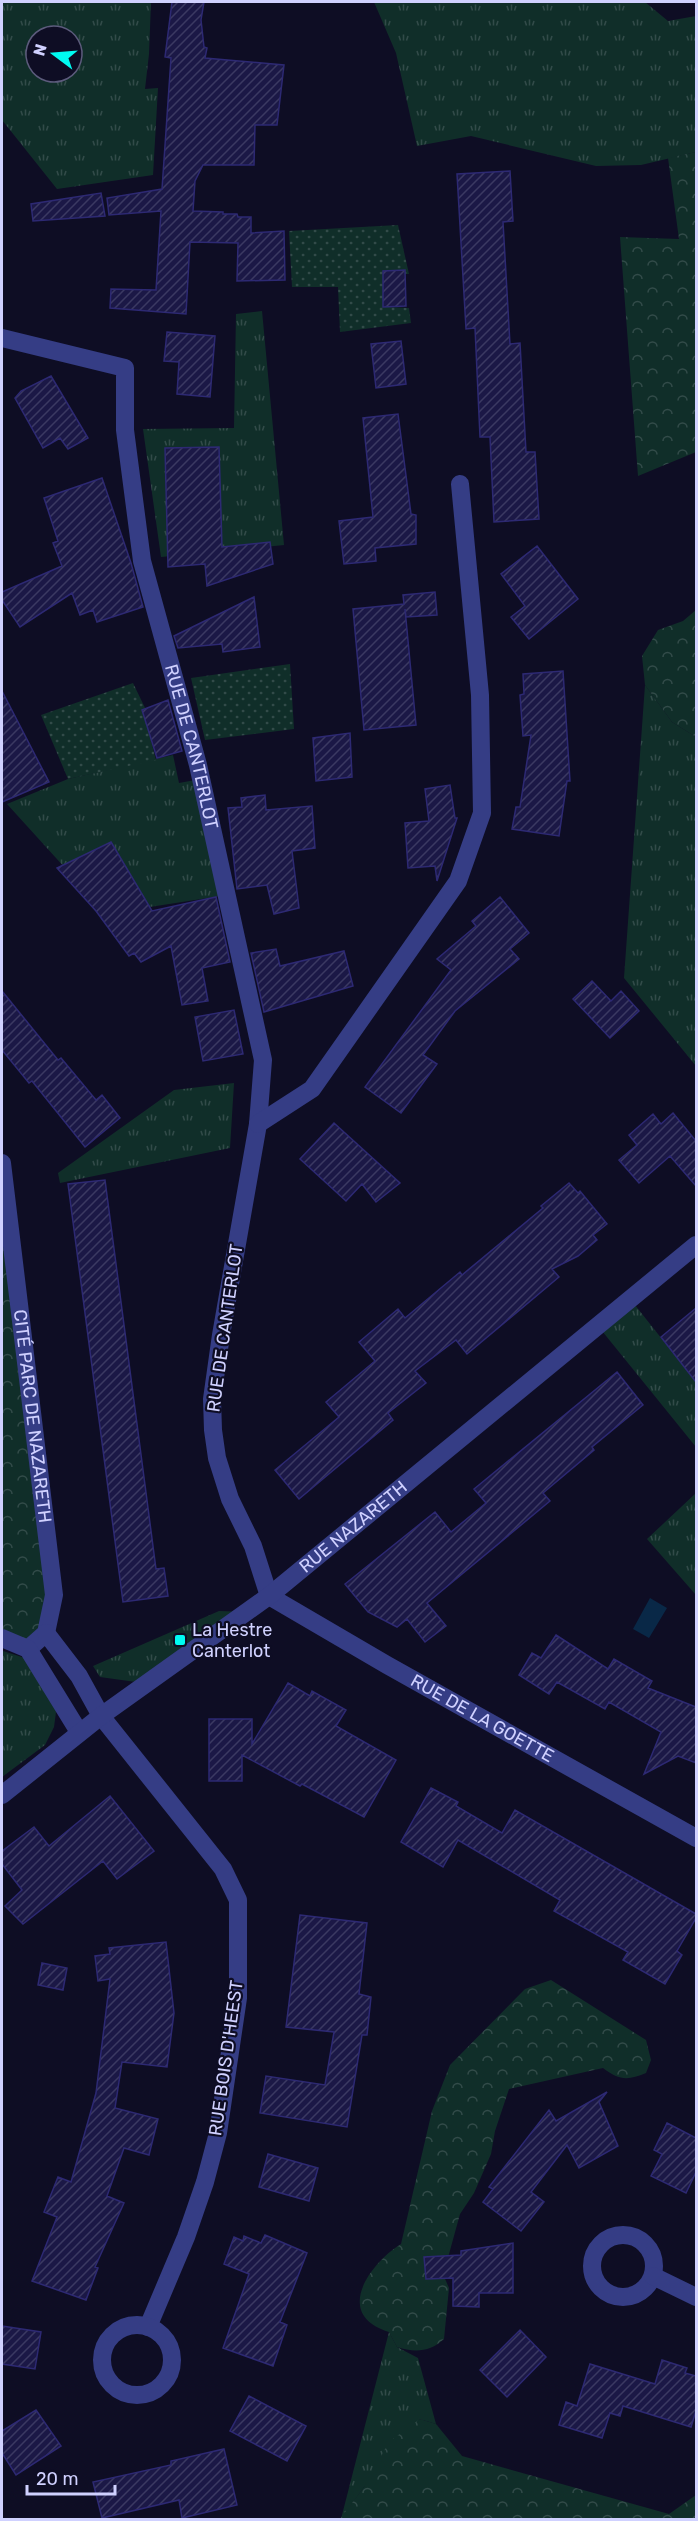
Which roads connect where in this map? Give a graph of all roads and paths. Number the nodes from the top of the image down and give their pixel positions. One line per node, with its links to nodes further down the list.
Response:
1 (2, 338): 3 (street, RUE DE CANTERLOT)
2 (460, 484): 3 (street)
3 (258, 1124): 6 (street, RUE DE CANTERLOT)
4 (2, 1163): 7 (street, CITÉ PARC DE NAZARETH)
5 (696, 1245): 6 (street, RUE NAZARETH)
6 (269, 1596): 10 (street, RUE NAZARETH); 13 (street, RUE DE LA GOETTE)
7 (46, 1633): 9 (street); 10 (street)
8 (2, 1638): 9 (street)
9 (28, 1649): 11 (street)
10 (101, 1716): 11 (street, RUE NAZARETH); 16 (street, RUE BOIS D'HEEST)
11 (79, 1732): 12 (street, RUE NAZARETH)
12 (2, 1795)
13 (696, 1838)
14 (653, 2276): 15 (street)
15 (696, 2297)
16 (148, 2327)

